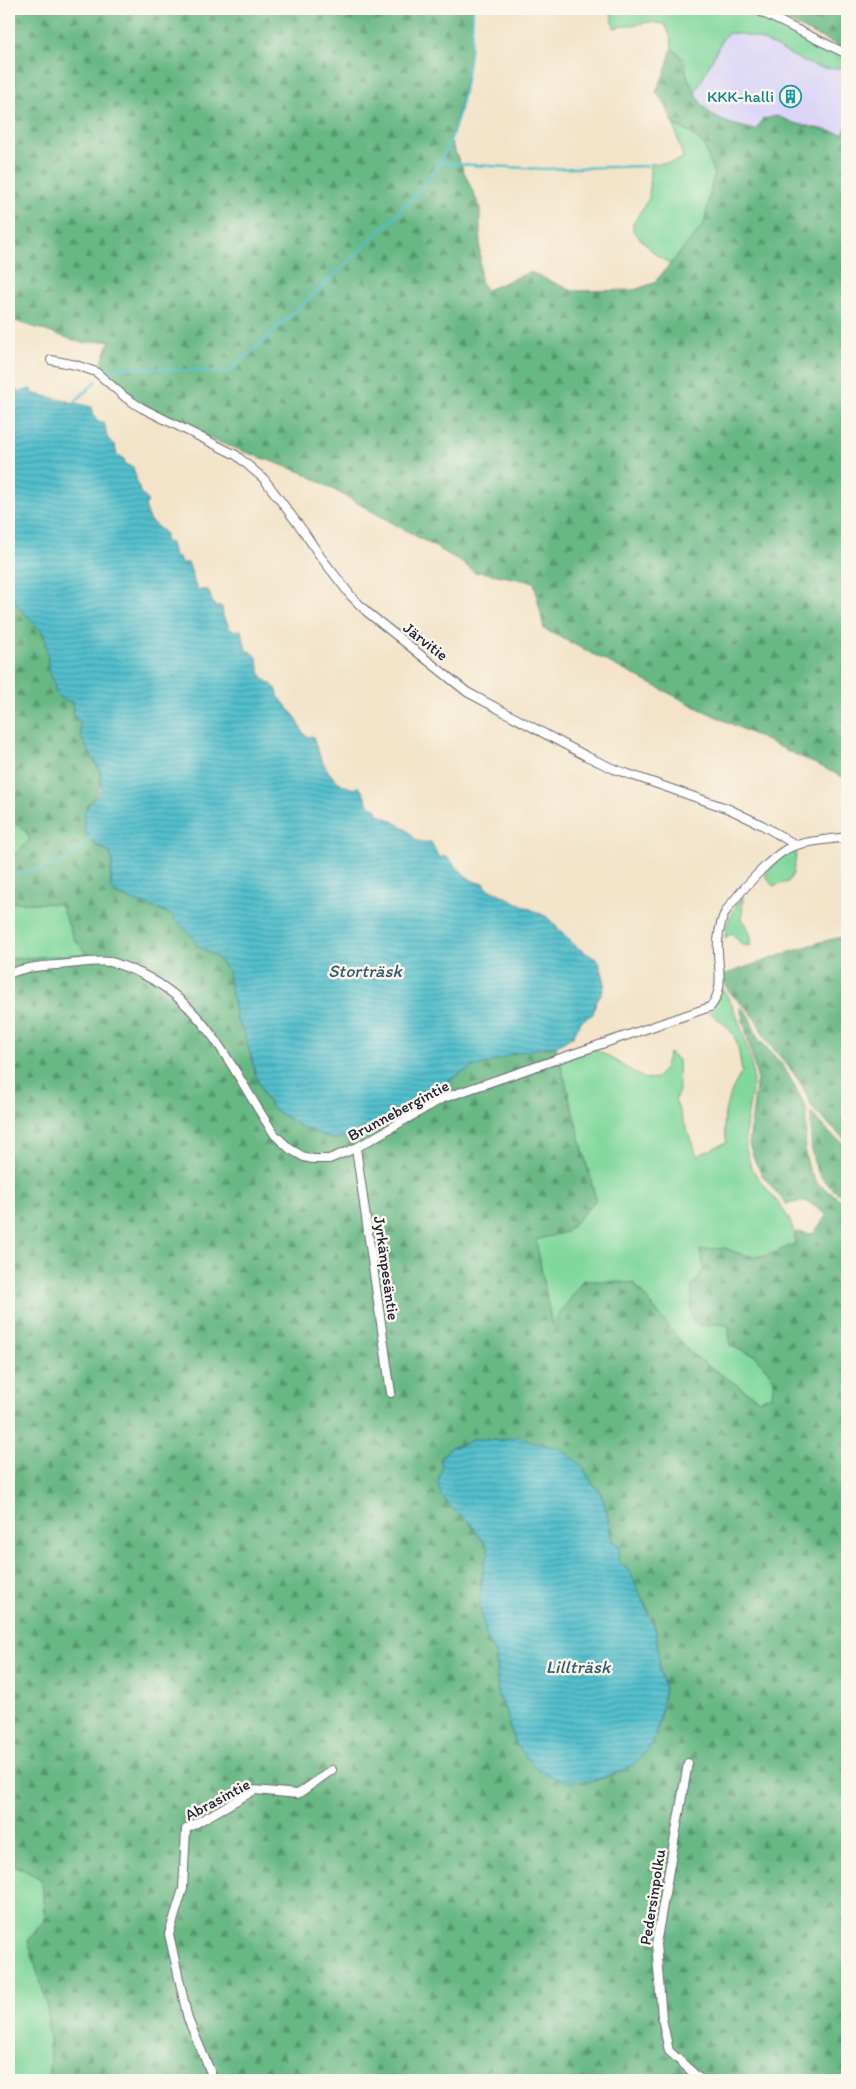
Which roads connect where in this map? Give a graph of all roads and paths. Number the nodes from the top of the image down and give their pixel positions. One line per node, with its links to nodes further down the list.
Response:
1 (755, 9): 2 (street)
2 (847, 54)
3 (51, 360): 5 (street, Järvitie)
4 (847, 838): 5 (street)
5 (796, 845): 7 (street, Brunnebergintie)
6 (9, 974): 7 (street, Brunnebergintie)
7 (356, 1148): 8 (street, Jyrkänpesäntie)
8 (391, 1393)
9 (688, 1763): 12 (street, Pedersinpolku)
10 (332, 1770): 11 (street, Abrasintie)
11 (214, 2080)
12 (701, 2080)

